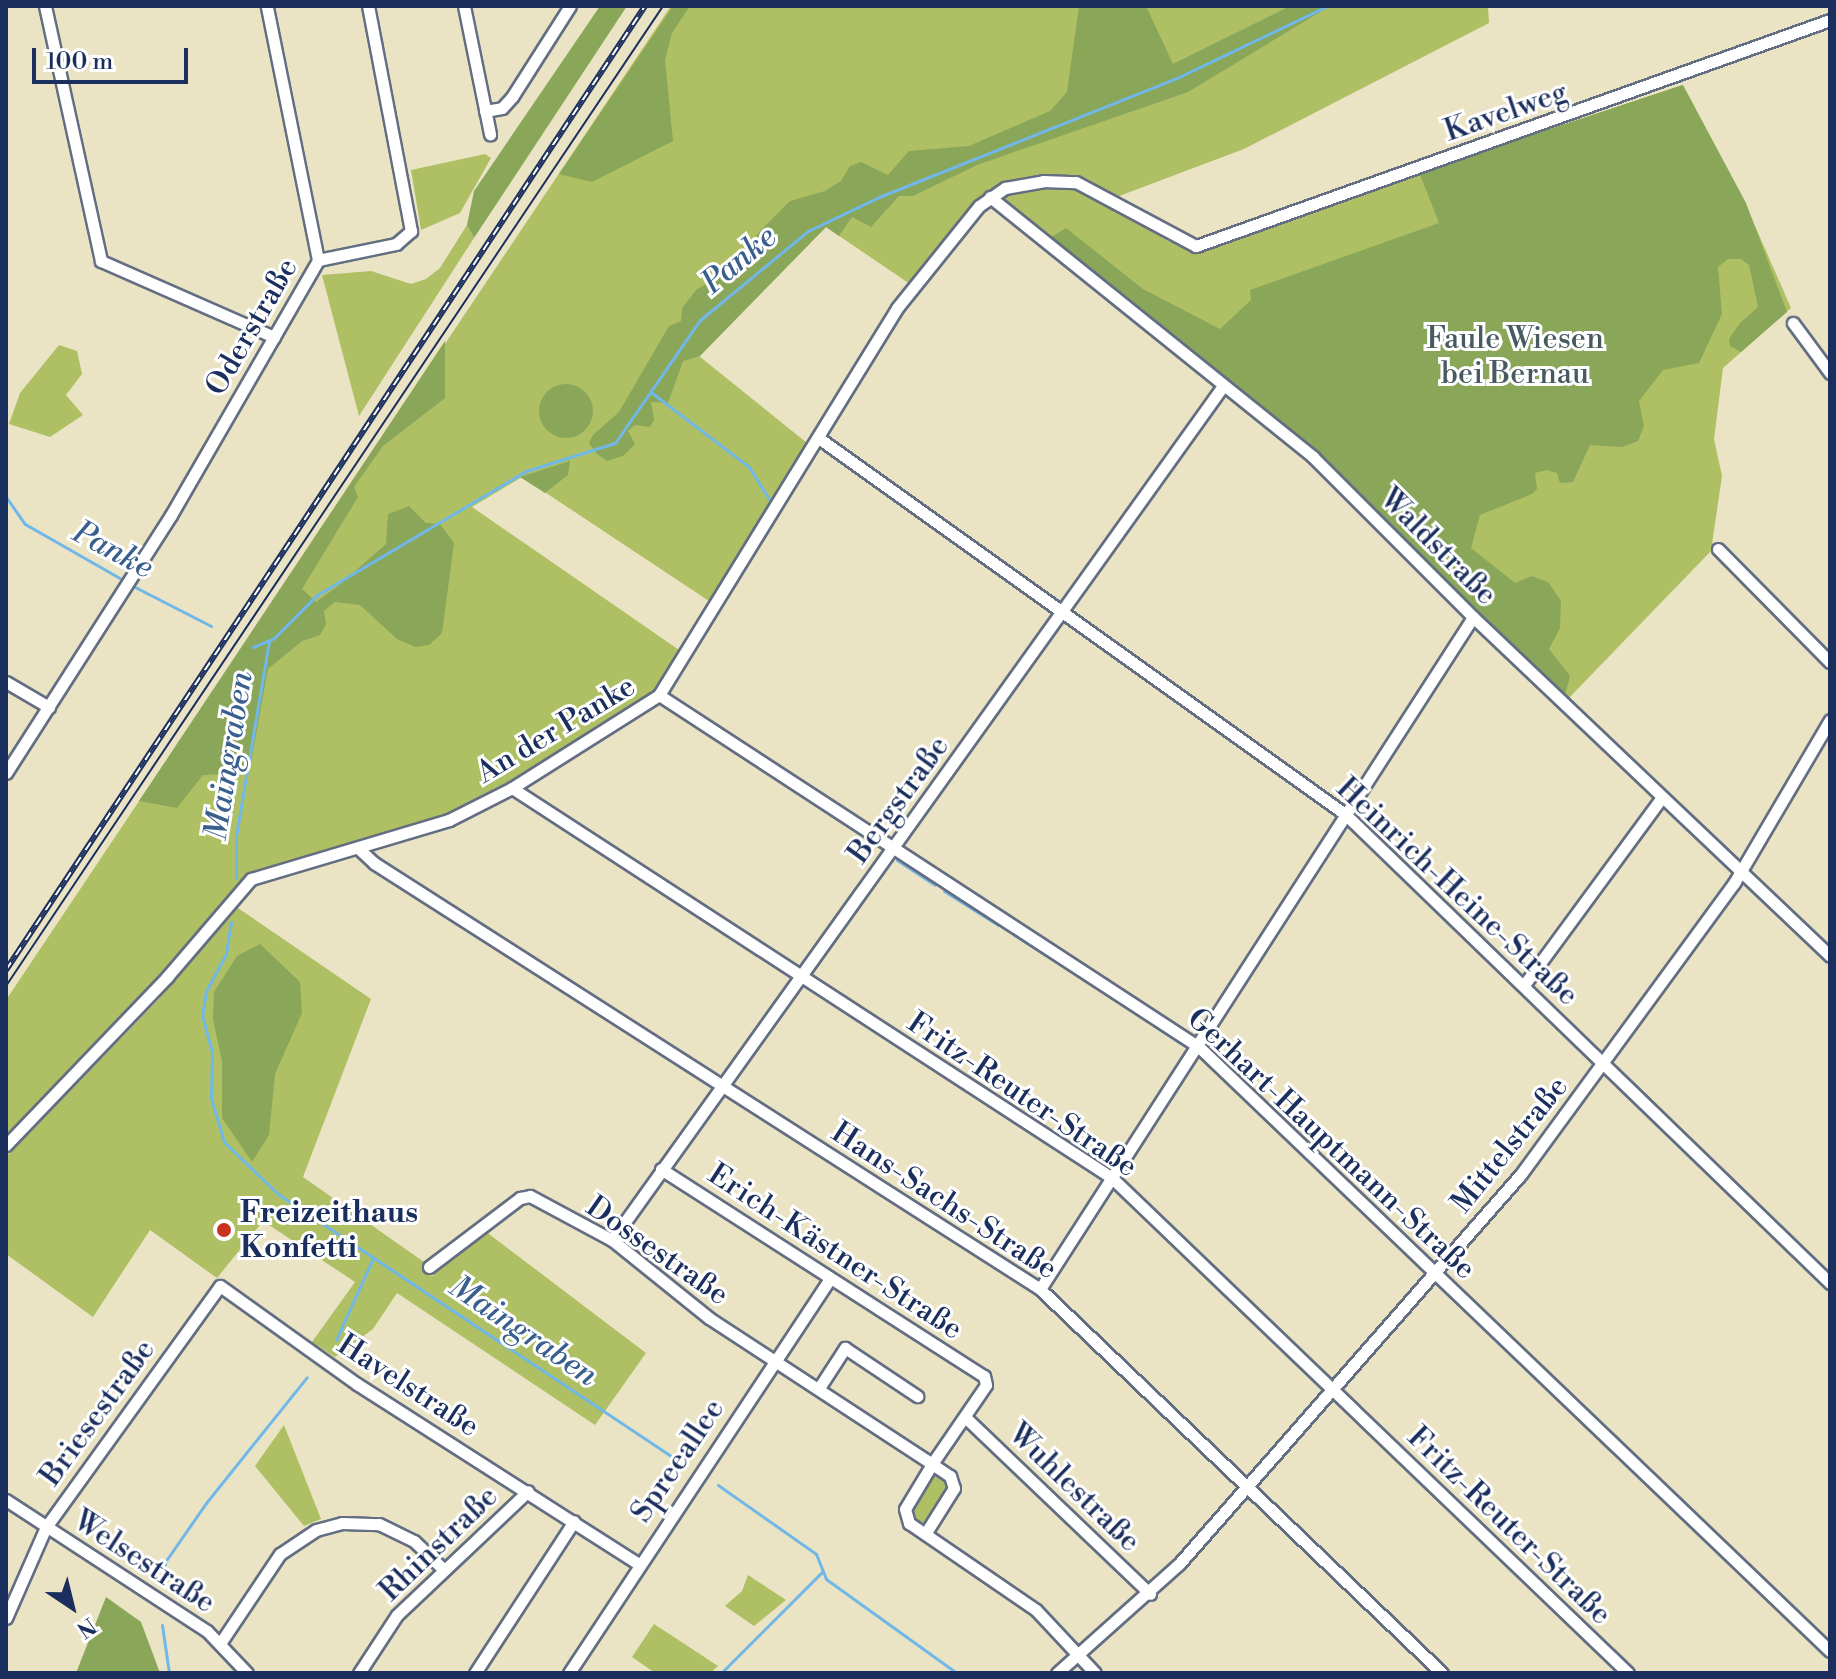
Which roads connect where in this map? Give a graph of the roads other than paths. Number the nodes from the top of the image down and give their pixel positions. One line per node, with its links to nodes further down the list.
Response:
1 (45, 6): 14 (street)
2 (267, 6): 12 (street, Oderstraße)
3 (368, 6): 12 (street)
4 (464, 6): 9 (street)
5 (557, 6): 8 (street)
6 (570, 6): 8 (street)
7 (1830, 20): 11 (street, Kavelweg)
8 (560, 21): 9 (street)
9 (485, 111): 10 (street)
10 (490, 134)
11 (990, 197): 16 (street, Waldstraße); 17 (street, An der Panke)
12 (318, 260): 14 (street, Oderstraße)
13 (1793, 323): 15 (street)
14 (274, 337): 24 (street, Oderstraße)
15 (1829, 369)
16 (1223, 386): 19 (street, Bergstraße); 20 (street, Waldstraße)
17 (820, 439): 19 (street, Heinrich-Heine-Straße); 23 (street, An der Panke)
18 (1718, 549): 21 (street)
19 (1063, 611): 29 (street, Heinrich-Heine-Straße); 31 (street, Bergstraße)
20 (1473, 617): 28 (street, Waldstraße); 29 (street)
21 (1830, 662)
22 (6, 682): 24 (street)
23 (659, 695): 27 (street, An der Panke); 31 (street, Gerhart-Hauptmann-Straße)
24 (49, 707): 26 (street, Oderstraße)
25 (1830, 720): 32 (street, Mittelstraße)
26 (6, 773)
27 (512, 788): 30 (street, An der Panke); 34 (street, Fritz-Reuter-Straße)
28 (1662, 797): 32 (street, Waldstraße); 35 (street)
29 (1345, 814): 35 (street, Heinrich-Heine-Straße); 36 (street)
30 (358, 848): 38 (street, Hans-Sachs-Straße); 39 (street, An der Panke)
31 (894, 849): 34 (street, Bergstraße); 36 (street, Gerhart-Hauptmann-Straße)
32 (1742, 869): 33 (street, Waldstraße); 37 (street, Mittelstraße)
33 (1830, 956)
34 (800, 978): 38 (street, Bergstraße); 41 (street, Fritz-Reuter-Straße)
35 (1524, 985): 37 (street, Heinrich-Heine-Straße)
36 (1199, 1047): 41 (street); 44 (street, Gerhart-Hauptmann-Straße)
37 (1604, 1062): 44 (street, Mittelstraße); 46 (street, Heinrich-Heine-Straße)
38 (723, 1086): 40 (street, Bergstraße); 48 (street, Hans-Sachs-Straße)
39 (6, 1145)
40 (661, 1169): 42 (street, Bergstraße); 45 (street, Erich-Kästner-Straße)
41 (1112, 1178): 48 (street); 51 (street, Fritz-Reuter-Straße)
42 (612, 1240): 43 (street, Dossestraße); 49 (street, Dossestraße)
43 (429, 1267)
44 (1436, 1272): 51 (street, Mittelstraße); 66 (street, Gerhart-Hauptmann-Straße)
45 (830, 1278): 49 (street, Spreeallee); 53 (street, Erich-Kästner-Straße)
46 (1830, 1283)
47 (220, 1286): 56 (street, Havelstraße); 59 (street, Briesestraße)
48 (1040, 1289): 55 (street, Hans-Sachs-Straße)
49 (774, 1360): 50 (street, Dossestraße); 61 (street, Spreeallee)
50 (819, 1388): 52 (street); 54 (street, Dossestraße)
51 (1332, 1389): 55 (street, Mittelstraße); 75 (street, Fritz-Reuter-Straße)
52 (917, 1396)
53 (965, 1417): 54 (street); 63 (street, Wuhlestraße)
54 (932, 1464): 60 (street); 60 (street, Dossestraße)
55 (1246, 1486): 63 (street, Mittelstraße); 74 (street, Hans-Sachs-Straße)
56 (528, 1491): 58 (street, Havelstraße); 62 (street, Rhinstraße)
57 (6, 1500): 59 (street, Welsestraße)
58 (574, 1521): 61 (street, Havelstraße); 70 (street)
59 (46, 1527): 64 (street, Briesestraße); 65 (street, Welsestraße)
60 (925, 1534): 67 (street)
61 (639, 1564): 71 (street, Spreeallee)
62 (443, 1569): 65 (street); 69 (street, Rhinstraße)
63 (1150, 1594): 67 (street, Mittelstraße)
64 (6, 1618)
65 (221, 1642): 68 (street, Welsestraße)
66 (1830, 1651)
67 (1077, 1656): 72 (street, Mittelstraße); 73 (street)
68 (247, 1673)
69 (359, 1673)
70 (475, 1673)
71 (569, 1673)
72 (1057, 1673)
73 (1095, 1673)
74 (1442, 1673)
75 (1628, 1673)

